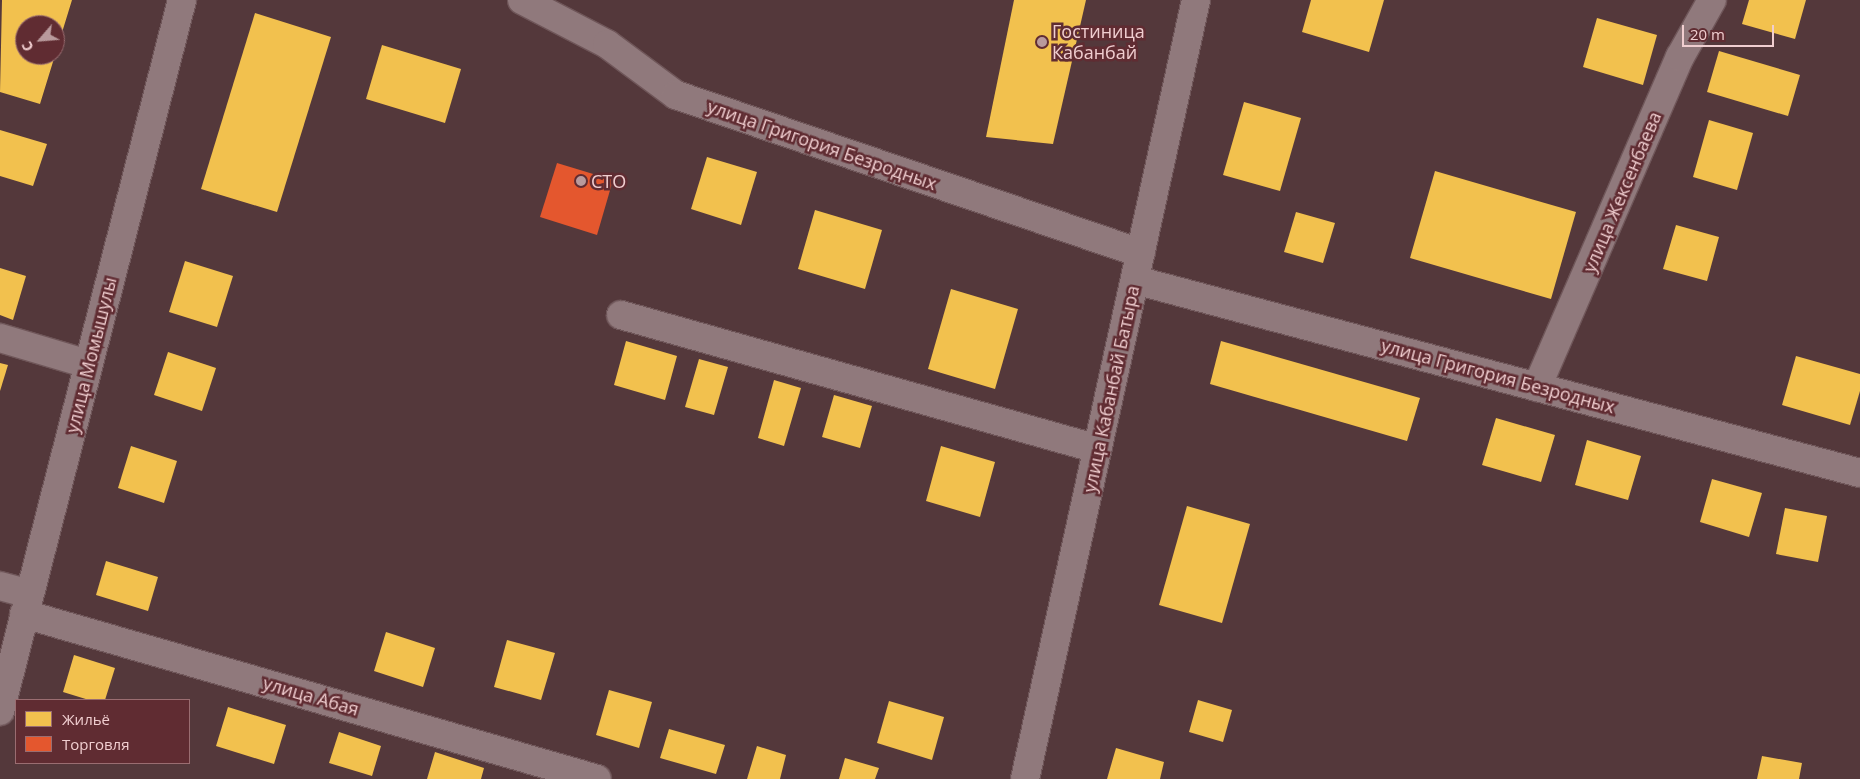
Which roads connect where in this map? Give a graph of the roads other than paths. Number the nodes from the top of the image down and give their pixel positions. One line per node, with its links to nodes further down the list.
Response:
1 (182, 0): 9 (street, улица Момышулы)
2 (522, 0): 5 (street, улица Григория Безродных)
3 (1196, 0): 5 (street, улица Кабанбай Батыра)
4 (1712, 0): 10 (street, улица Жексенбаева)
5 (1141, 253): 6 (street, улица Кабанбай Батыра)
6 (1135, 280): 10 (street, улица Григория Безродных); 11 (street, улица Кабанбай Батыра)
7 (622, 315): 11 (street)
8 (0, 338): 9 (street)
9 (88, 364): 14 (street, улица Момышулы)
10 (1537, 387): 12 (street, улица Григория Безродных)
11 (1098, 449): 17 (street, улица Кабанбай Батыра)
12 (1860, 473)
13 (0, 586): 14 (street, улица Абая)
14 (27, 604): 15 (street, улица Момышулы); 16 (street, улица Абая)
15 (0, 711)
16 (597, 779)
17 (1026, 779)

